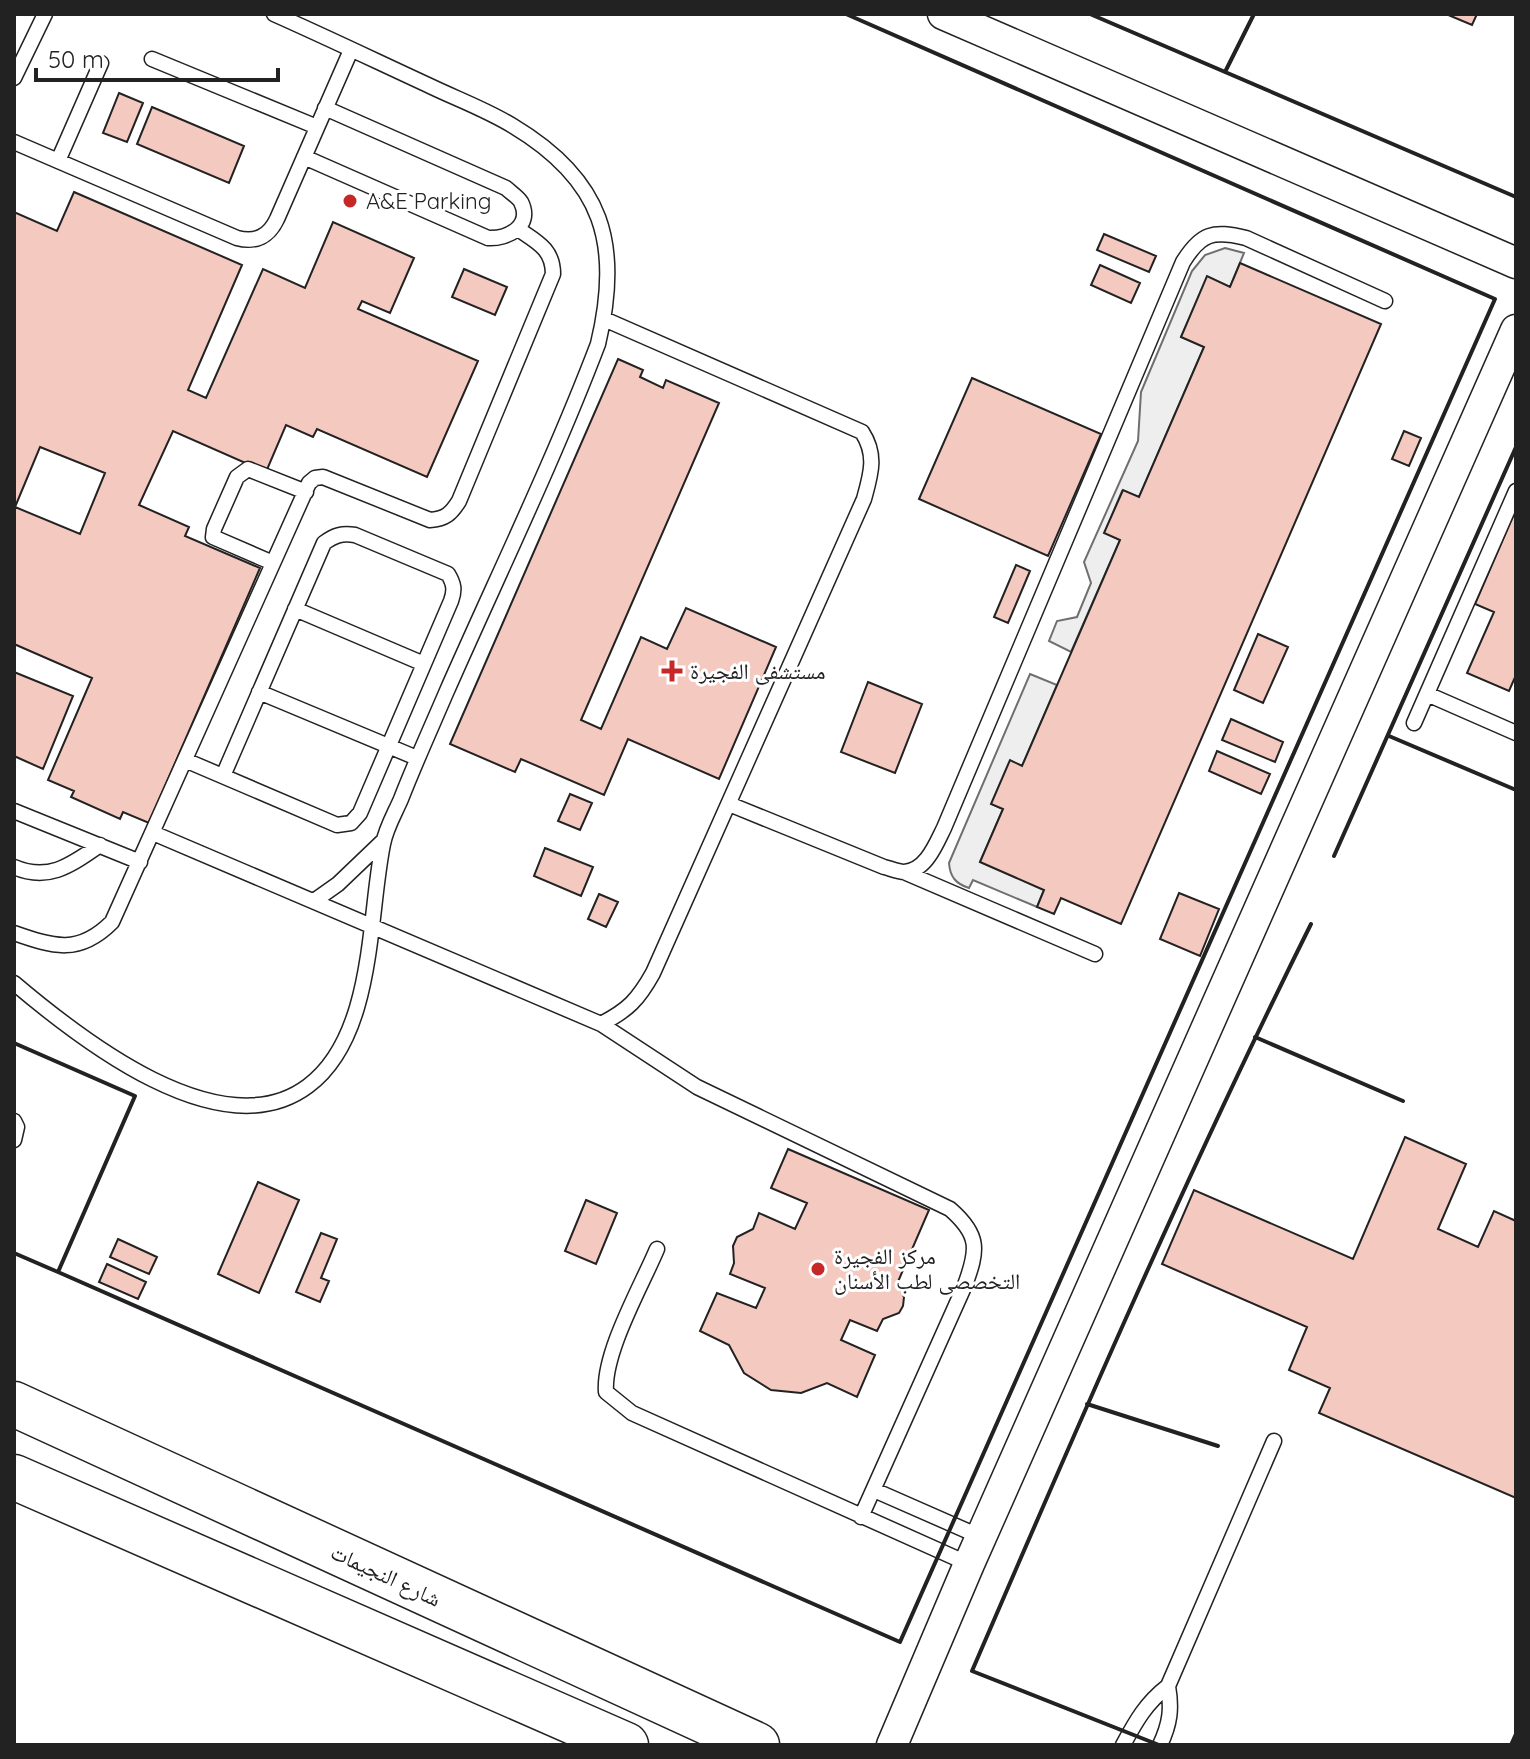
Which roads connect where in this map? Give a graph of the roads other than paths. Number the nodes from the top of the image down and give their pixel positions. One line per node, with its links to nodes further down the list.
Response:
1 (45, 14): 8 (lane)
2 (274, 14): 4 (lane)
3 (943, 14): 15 (street)
4 (301, 19): 5 (lane)
5 (351, 50): 9 (lane); 17 (lane)
6 (152, 59): 10 (lane)
7 (101, 63): 13 (lane)
8 (14, 78)
9 (325, 108): 10 (lane); 14 (lane)
10 (317, 127): 12 (lane)
11 (14, 142): 13 (lane)
12 (304, 157): 13 (lane); 14 (lane)
13 (58, 161)
14 (518, 229): 20 (lane)
15 (1516, 263)
16 (1385, 301): 39 (lane)
17 (604, 319): 29 (lane); 32 (lane)
18 (1516, 330): 54 (street)
19 (1516, 491): 25 (lane)
20 (306, 492): 21 (lane); 21 (lane)
21 (273, 563): 30 (lane)
22 (295, 609): 23 (lane); 23 (lane); 24 (lane)
23 (424, 664): 28 (lane)
24 (259, 692): 28 (lane); 31 (lane)
25 (1427, 694): 26 (lane); 27 (lane)
26 (1414, 723)
27 (1516, 733)
28 (389, 746): 29 (lane); 31 (lane)
29 (417, 758): 35 (lane)
30 (185, 760): 31 (lane); 34 (lane)
31 (223, 776)
32 (729, 804): 39 (lane); 45 (lane)
33 (14, 811): 36 (lane)
34 (153, 833): 37 (lane); 40 (lane)
35 (384, 840): 40 (lane); 41 (lane)
36 (100, 845): 37 (lane); 38 (lane)
37 (140, 862): 42 (lane)
38 (14, 867)
39 (904, 872): 43 (lane)
40 (314, 901): 41 (lane)
41 (374, 927): 44 (lane); 45 (lane)
42 (14, 933)
43 (1095, 954)
44 (14, 983)
45 (601, 1024): 52 (lane)
46 (14, 1121): 47 (lane)
47 (14, 1140)
48 (657, 1249): 53 (lane)
49 (14, 1404): 57 (main road, شارع النجيمات)
50 (1274, 1441): 55 (lane)
51 (14, 1477): 56 (main road)
52 (874, 1490): 53 (lane); 54 (lane)
53 (861, 1517): 54 (lane)
54 (975, 1550): 58 (street)
55 (1168, 1686): 59 (lane); 60 (lane)
56 (626, 1745)
57 (757, 1745)
58 (892, 1745)
59 (1123, 1745)
60 (1160, 1745)

